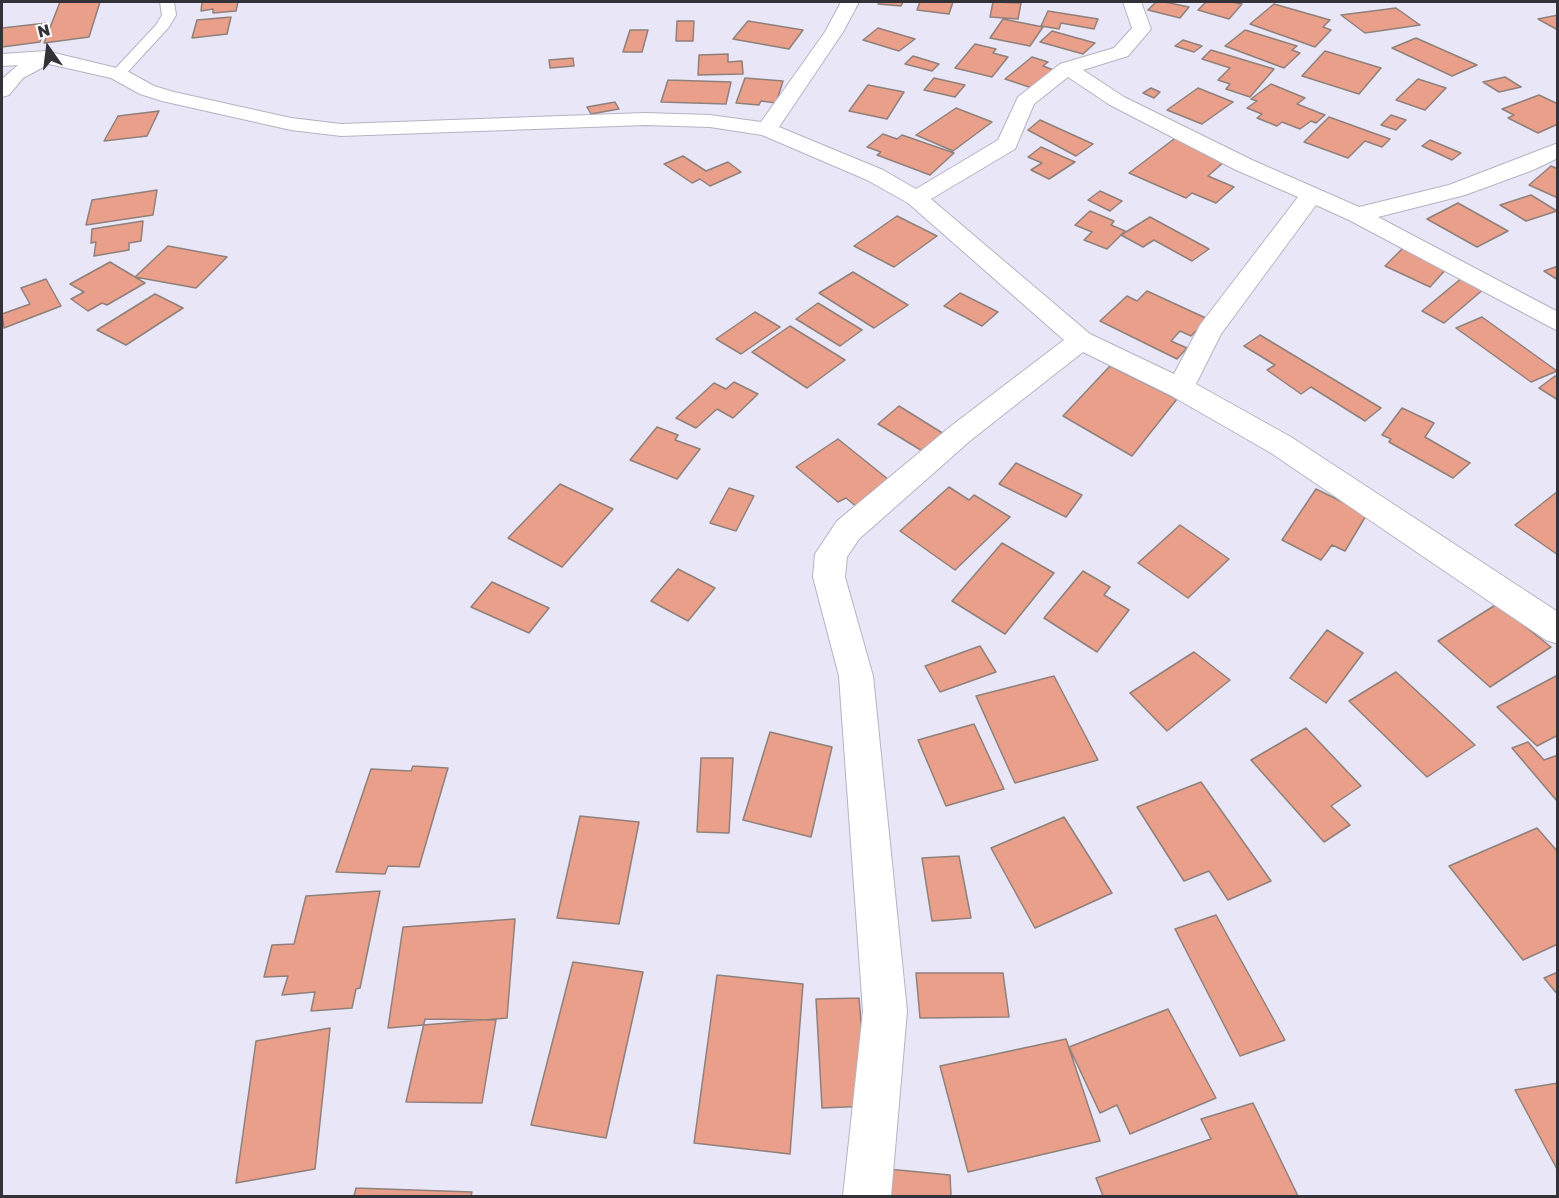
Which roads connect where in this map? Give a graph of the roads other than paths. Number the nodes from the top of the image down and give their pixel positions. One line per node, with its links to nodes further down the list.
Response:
1 (167, 2): 7 (lane)
2 (850, 2): 9 (street)
3 (1132, 2): 6 (street)
4 (46, 57): 5 (street); 7 (street); 8 (street)
5 (2, 60)
6 (1067, 68): 11 (street); 12 (street)
7 (118, 74): 9 (street)
8 (2, 91)
9 (767, 129): 12 (street)
10 (1557, 149): 13 (street)
11 (1311, 196): 13 (street); 16 (street)
12 (916, 198): 15 (street)
13 (1357, 215): 14 (street)
14 (1557, 323)
15 (1081, 340): 16 (street); 18 (street)
16 (1180, 388): 17 (street)
17 (1557, 630)
18 (867, 1197)

